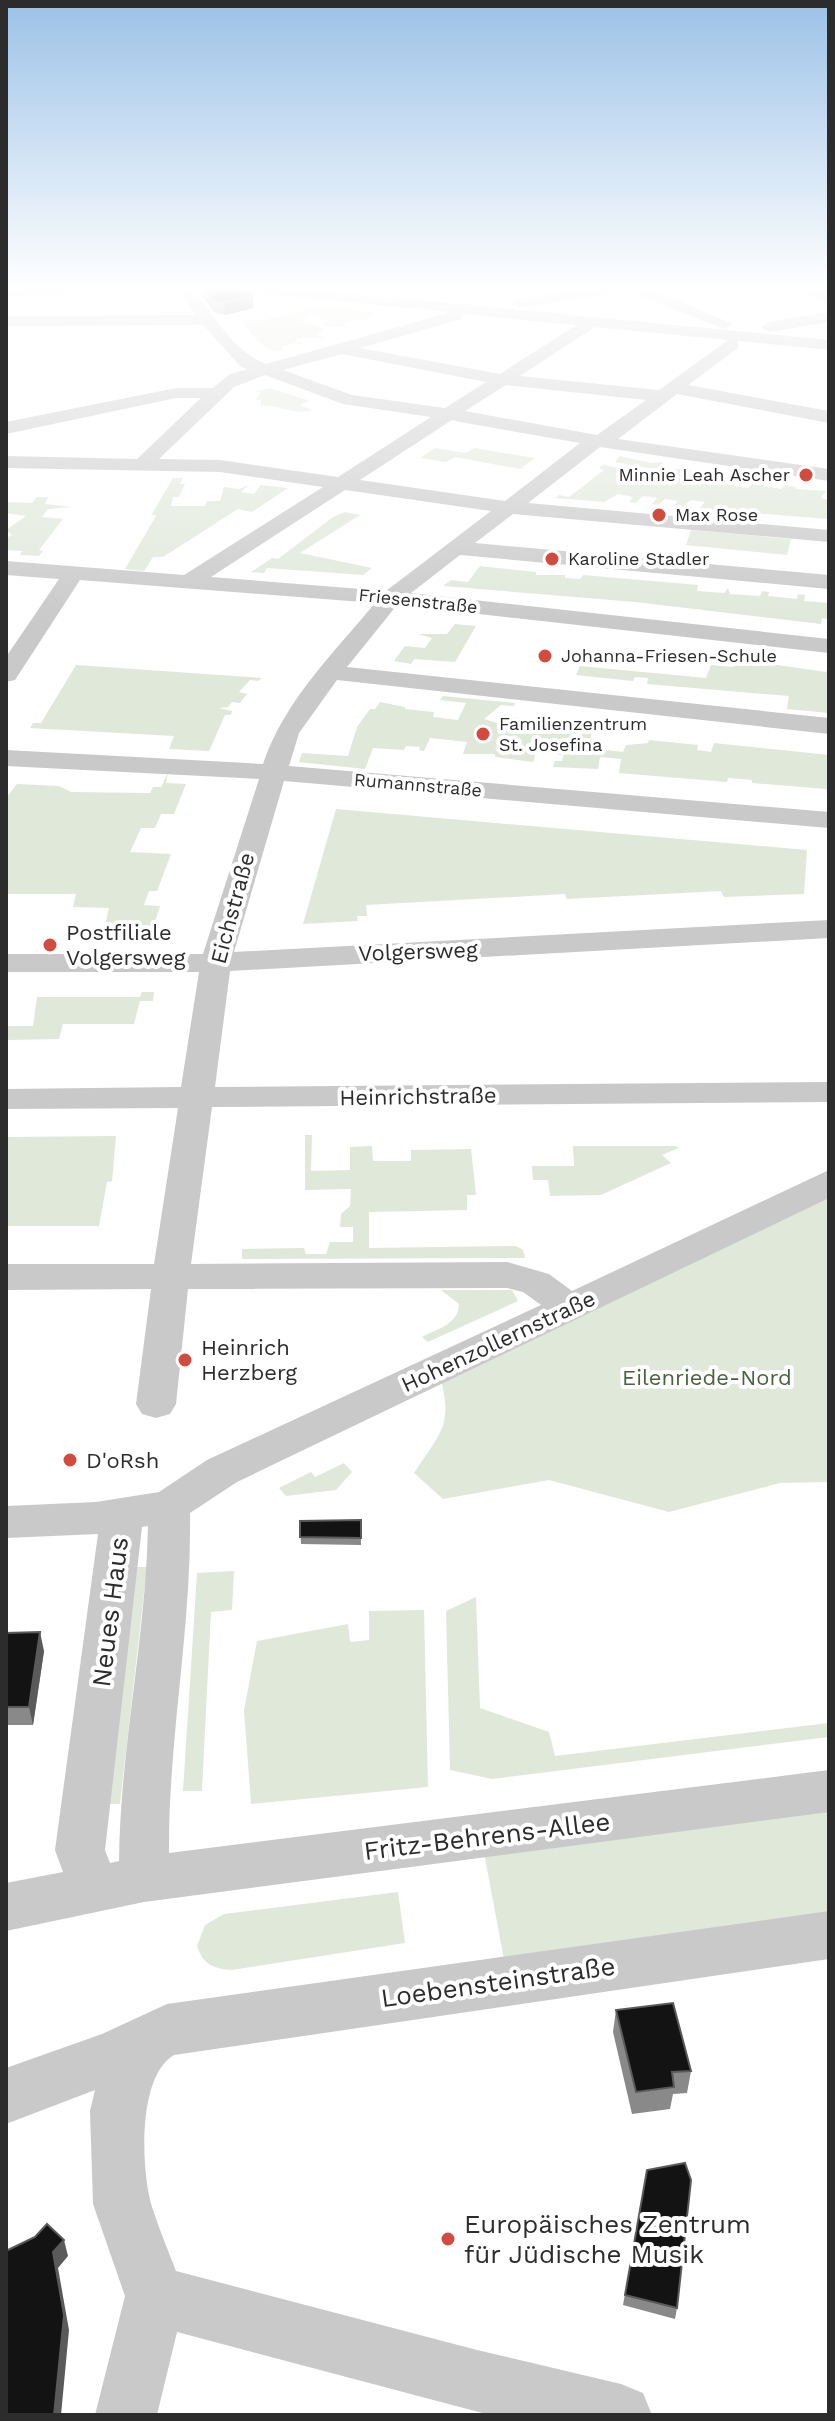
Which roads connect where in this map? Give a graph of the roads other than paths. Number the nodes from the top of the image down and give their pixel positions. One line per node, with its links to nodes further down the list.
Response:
1 (147, 399): 9 (street)
2 (211, 399): 12 (street)
3 (348, 399): 7 (street)
4 (469, 399): 7 (street)
5 (659, 399): 10 (street, Eichstraße)
6 (714, 399): 8 (street)
7 (444, 415): 10 (street); 14 (street)
8 (829, 417)
9 (6, 428)
10 (599, 441): 13 (street); 15 (street, Eichstraße)
11 (6, 462): 12 (street)
12 (144, 463): 14 (street)
13 (829, 475)
14 (340, 484): 15 (street); 20 (street)
15 (507, 507): 16 (street); 17 (street, Eichstraße)
16 (829, 536)
17 (455, 548): 21 (street); 22 (street, Eichstraße)
18 (6, 568): 19 (street, Friesenstraße)
19 (74, 573): 20 (street, Friesenstraße); 25 (street)
20 (189, 582): 22 (street, Friesenstraße)
21 (829, 582)
22 (391, 598): 23 (street, Friesenstraße); 24 (street, Eichstraße)
23 (829, 646)
24 (330, 672): 26 (street); 28 (street, Eichstraße)
25 (6, 675)
26 (829, 726)
27 (6, 758): 28 (street, Rumannstraße)
28 (272, 772): 29 (street, Rumannstraße); 31 (street, Eichstraße)
29 (829, 820)
30 (829, 929): 31 (street, Volgersweg)
31 (201, 962): 32 (street, Volgersweg); 34 (street, Eichstraße)
32 (6, 963)
33 (829, 1092): 34 (street, Heinrichstraße)
34 (195, 1098): 35 (street, Heinrichstraße); 37 (street, Eichstraße)
35 (6, 1099)
36 (829, 1181): 39 (street, Hohenzollernstraße)
37 (171, 1276): 38 (street); 39 (street); 40 (street, Eichstraße)
38 (6, 1277)
39 (570, 1308): 41 (street, Hohenzollernstraße)
40 (156, 1404)
41 (169, 1506): 42 (street, Neues Haus); 45 (street)
42 (122, 1516): 43 (street); 46 (street, Neues Haus)
43 (6, 1522)
44 (829, 1791): 45 (street, Fritz-Behrens-Allee)
45 (144, 1879): 46 (street, Fritz-Behrens-Allee)
46 (94, 1888): 47 (street, Fritz-Behrens-Allee)
47 (6, 1907)
48 (829, 1935): 49 (street, Loebensteinstraße)
49 (155, 2037): 50 (street, Loebensteinstraße); 51 (street)
50 (6, 2096)
51 (155, 2296): 52 (street); 53 (street)
52 (126, 2415)
53 (621, 2415)

